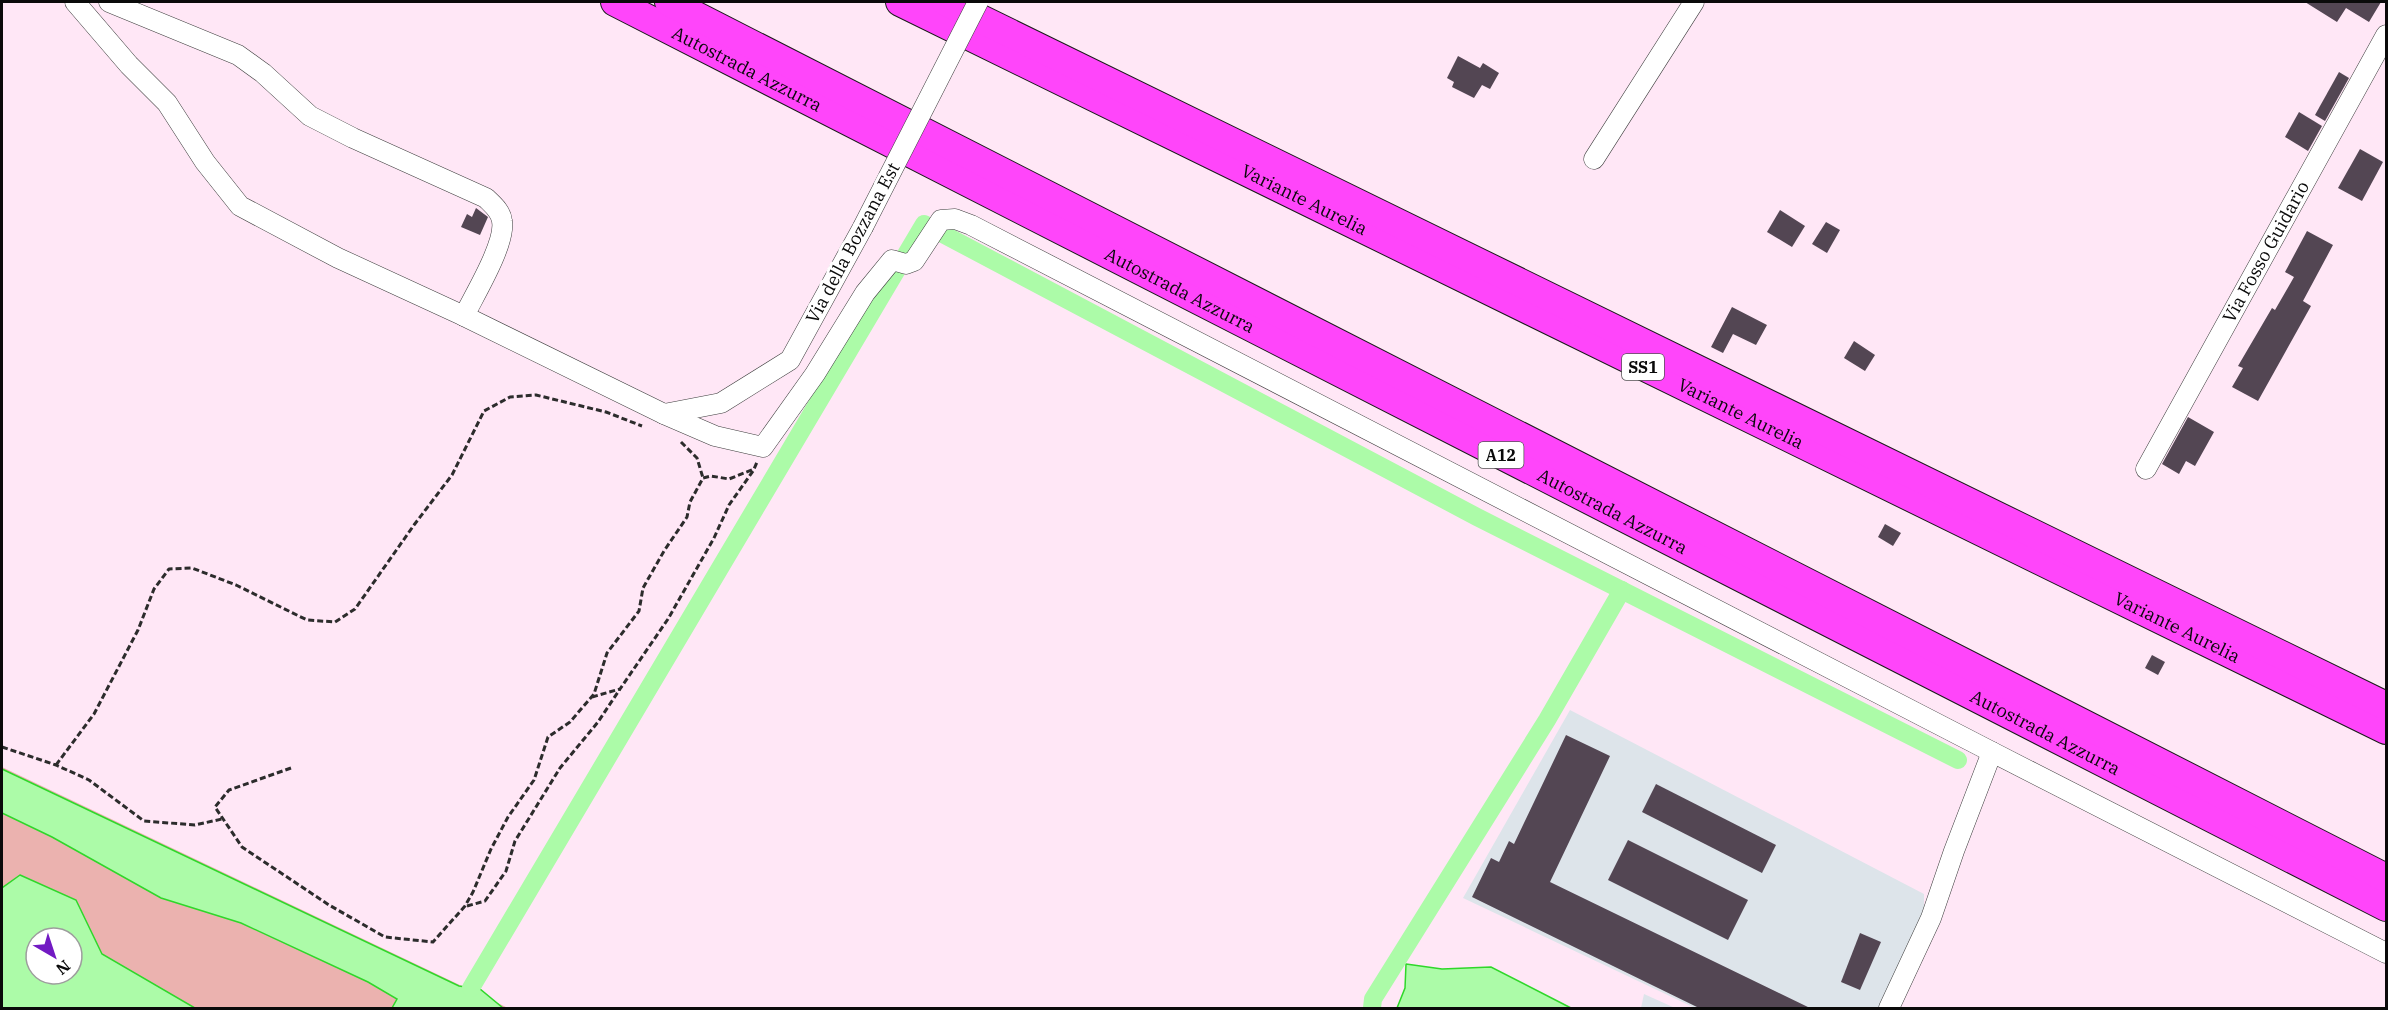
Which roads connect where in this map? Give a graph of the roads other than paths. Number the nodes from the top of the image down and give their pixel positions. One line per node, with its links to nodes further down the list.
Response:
1 (75, 2): 11 (street)
2 (109, 2): 11 (street)
3 (615, 2): 18 (highway, Autostrada Azzurra / A12)
4 (669, 2): 17 (highway, Autostrada Azzurra / A12)
5 (900, 2): 15 (highway, Variante Aurelia / SS1)
6 (946, 2): 14 (highway, Variante Aurelia / SS1)
7 (978, 2): 12 (street, Via della Bozzana Est, bridge)
8 (1694, 2): 10 (street)
9 (2386, 35): 13 (street, Via Fosso Guidario)
10 (1594, 159)
11 (464, 316): 12 (street)
12 (664, 414): 16 (street)
13 (2145, 469)
14 (2386, 706)
15 (2386, 730)
16 (1992, 752): 19 (street); 20 (street)
17 (2386, 878)
18 (2386, 907)
19 (2386, 953)
20 (1889, 1008)

